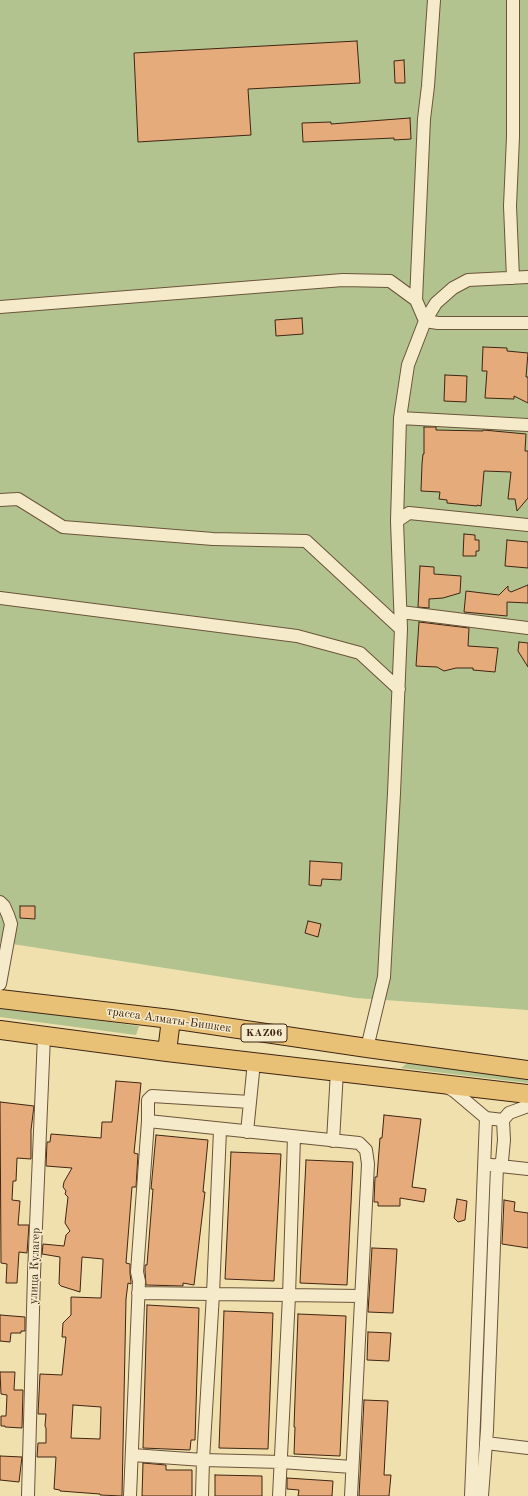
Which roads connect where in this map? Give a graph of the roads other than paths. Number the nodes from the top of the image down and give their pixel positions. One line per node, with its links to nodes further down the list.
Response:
1 (434, 0): 5 (street)
2 (513, 0): 4 (street)
3 (528, 277): 4 (street)
4 (513, 278): 7 (street)
5 (416, 300): 6 (street); 7 (street)
6 (0, 306)
7 (424, 321): 8 (street); 9 (street)
8 (528, 323)
9 (400, 418): 10 (street); 12 (street)
10 (528, 425)
11 (0, 500): 17 (street)
12 (397, 521): 13 (street); 15 (street)
13 (528, 525)
14 (0, 598): 18 (street)
15 (401, 612): 16 (street); 17 (street)
16 (528, 628)
17 (401, 629): 18 (street)
18 (399, 690): 25 (street)
19 (0, 902): 20 (street)
20 (0, 984)
21 (0, 999): 22 (highway, трасса Алматы-Бишкек / KАZ06)
22 (171, 1019): 25 (highway, трасса Алматы-Бишкек / KАZ06); 26 (highway)
23 (0, 1030): 24 (highway, KАZ06)
24 (44, 1036): 26 (highway, KАZ06); 53 (street, улица Кулагер)
25 (366, 1048): 28 (highway, трасса Алматы-Бишкек / KАZ06)
26 (167, 1052): 27 (highway, KАZ06)
27 (254, 1062): 29 (highway, KАZ06); 32 (street)
28 (528, 1070)
29 (337, 1071): 30 (highway, KАZ06); 40 (street)
30 (438, 1083): 31 (highway, KАZ06); 34 (street)
31 (528, 1094)
32 (250, 1102): 36 (street); 38 (street)
33 (528, 1106): 35 (street)
34 (486, 1118): 35 (street); 41 (street)
35 (503, 1120): 41 (street)
36 (148, 1121): 37 (street); 43 (street)
37 (220, 1130): 38 (street); 44 (street)
38 (247, 1132): 39 (street)
39 (294, 1137): 40 (street); 45 (street)
40 (333, 1141): 46 (street)
41 (491, 1165): 42 (street); 47 (street); 58 (street)
42 (528, 1169)
43 (138, 1293): 44 (street); 49 (street)
44 (213, 1294): 45 (street); 50 (street)
45 (289, 1296): 46 (street); 51 (street)
46 (361, 1296): 52 (street)
47 (486, 1443): 48 (street); 59 (street)
48 (528, 1448)
49 (132, 1455): 50 (street); 54 (street)
50 (203, 1460): 51 (street); 55 (street)
51 (281, 1462): 52 (street); 56 (street)
52 (352, 1467): 57 (street)
53 (28, 1496)
54 (130, 1496)
55 (202, 1496)
56 (279, 1496)
57 (351, 1496)
58 (471, 1496)
59 (482, 1496)

